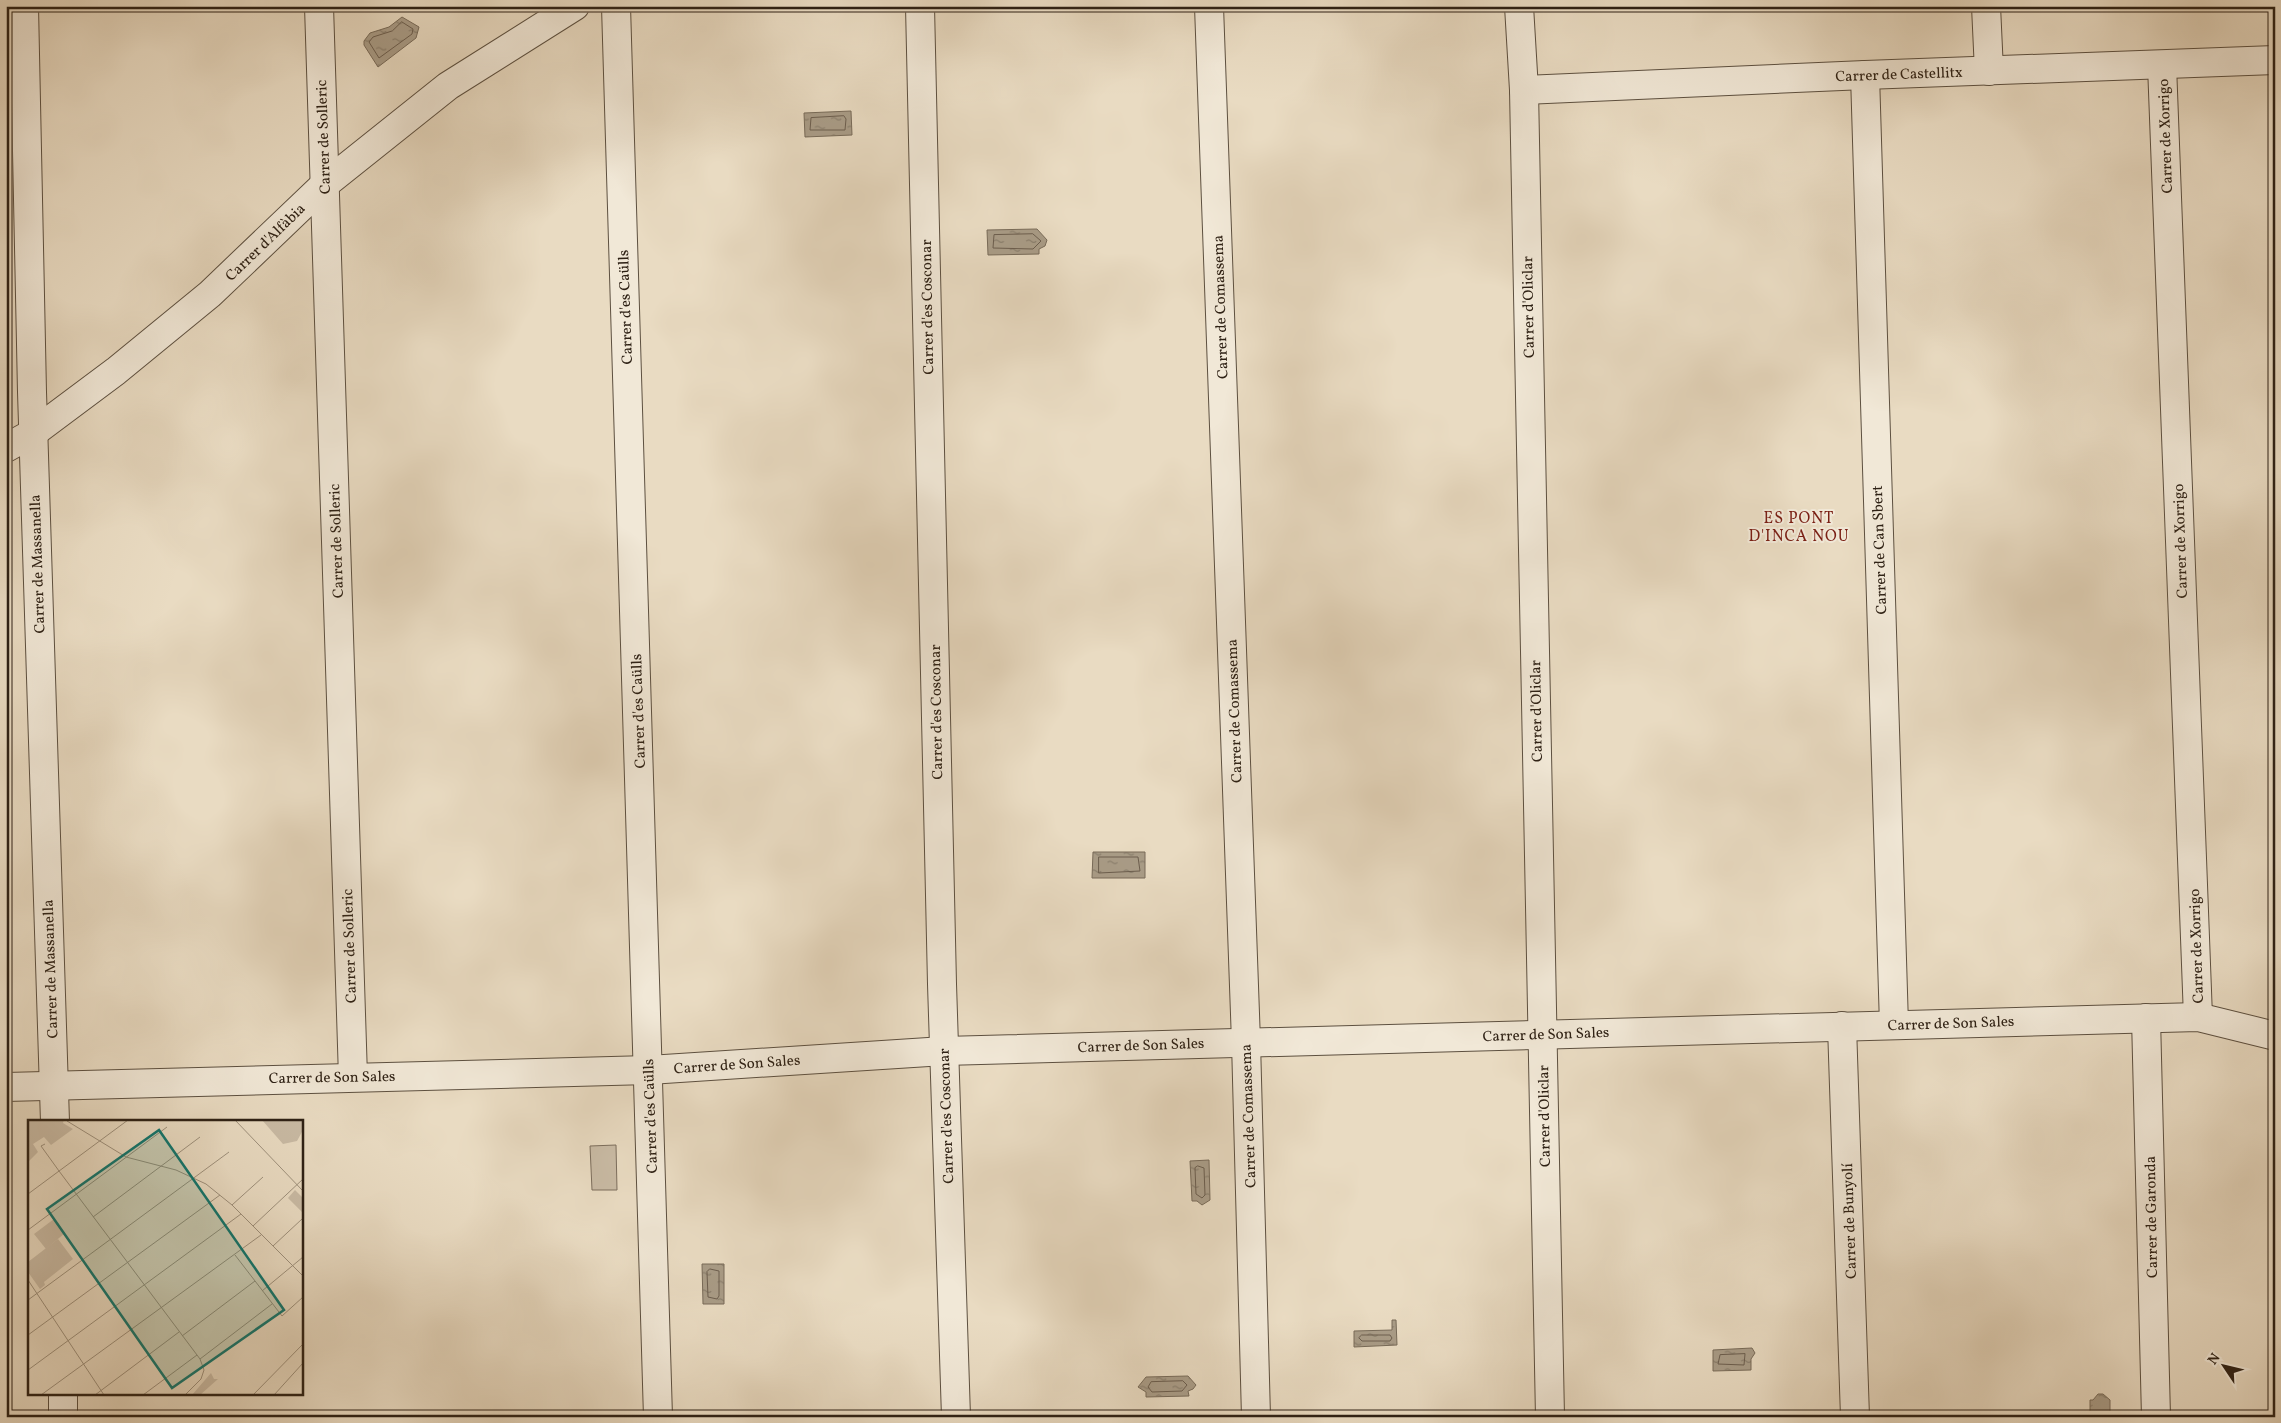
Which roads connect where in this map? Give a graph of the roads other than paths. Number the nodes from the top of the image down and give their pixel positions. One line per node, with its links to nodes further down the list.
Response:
1 (24, 6): 15 (street, Carrer de Massanella)
2 (319, 6): 14 (street, Carrer de Solleric)
3 (575, 6): 14 (street, Carrer d'Alfàbia)
4 (616, 6): 25 (street, Carrer d'es Caülls)
5 (920, 6): 24 (street, Carrer d'es Cosconar)
6 (1209, 6): 23 (street, Carrer de Comassema)
7 (1519, 6): 13 (street, Carrer d'Oliclar)
8 (1986, 6): 11 (street)
9 (2275, 60): 10 (street, Carrer de Castellitx)
10 (2162, 66): 11 (street, Carrer de Castellitx); 17 (street, Carrer de Xorrigo)
11 (1988, 71): 12 (street, Carrer de Castellitx)
12 (1865, 75): 13 (street, Carrer de Castellitx); 19 (street, Carrer de Can Sbert)
13 (1524, 90): 21 (street, Carrer d'Oliclar)
14 (324, 185): 15 (street, Carrer d'Alfàbia); 26 (street, Carrer de Solleric)
15 (33, 432): 16 (street, Carrer d'Alfàbia); 27 (street, Carrer de Massanella)
16 (6, 448)
17 (2198, 1016): 18 (street, Carrer de Son Sales); 22 (street, Carrer de Son Sales)
18 (2146, 1018): 19 (street, Carrer de Son Sales); 37 (street, Carrer de Garonda)
19 (1894, 1025): 20 (street, Carrer de Son Sales)
20 (1842, 1026): 21 (street, Carrer de Son Sales); 36 (street, Carrer de Bunyolí)
21 (1542, 1034): 23 (street, Carrer de Son Sales); 35 (street, Carrer d'Oliclar)
22 (2275, 1036)
23 (1246, 1042): 24 (street, Carrer de Son Sales); 34 (street, Carrer de Comassema)
24 (944, 1051): 25 (street, Carrer de Son Sales); 33 (street, Carrer d'es Cosconar)
25 (649, 1070): 26 (street, Carrer de Son Sales); 32 (street, Carrer d'es Caülls)
26 (353, 1077): 27 (street, Carrer de Son Sales)
27 (54, 1085): 28 (street, Carrer de Son Sales); 29 (street, Carrer de Massanella)
28 (6, 1087)
29 (55, 1120)
30 (63, 1396): 31 (street)
31 (64, 1417)
32 (658, 1417)
33 (956, 1417)
34 (1256, 1417)
35 (1550, 1417)
36 (1855, 1417)
37 (2156, 1417)

